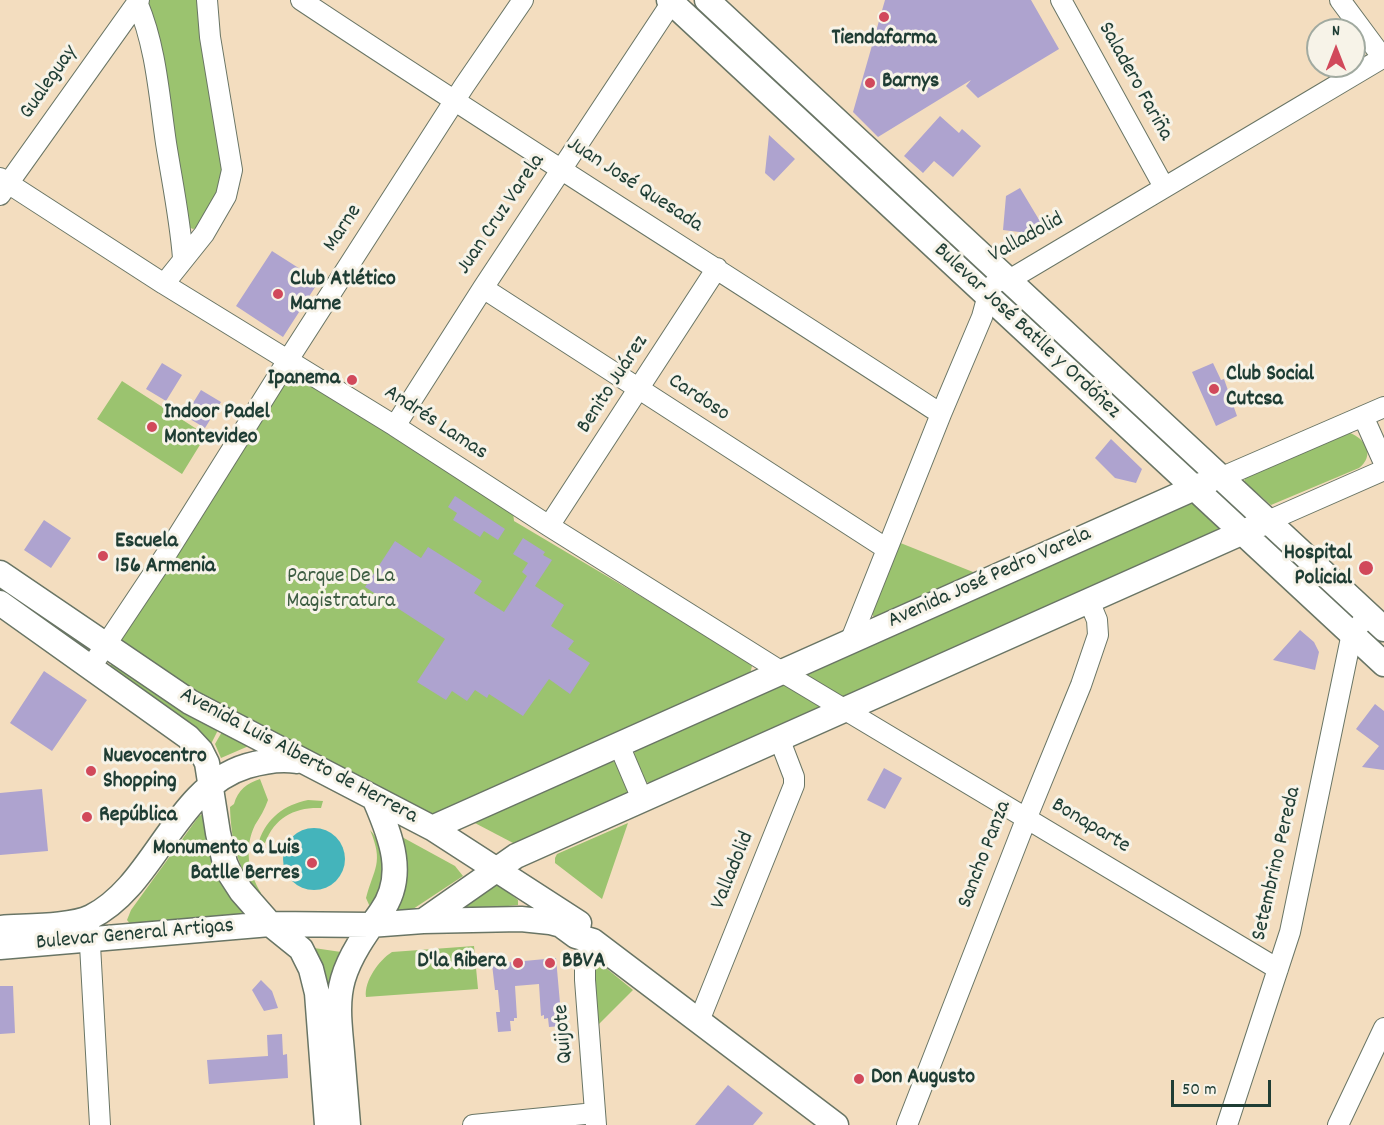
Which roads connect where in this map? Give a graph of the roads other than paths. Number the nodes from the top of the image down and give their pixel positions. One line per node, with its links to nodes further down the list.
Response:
1 (207, 0): 14 (street)
2 (301, 0): 10 (street, Juan José Quesada)
3 (523, 0): 10 (street, Marne)
4 (707, 0): 16 (main road, Bulevar José Batlle y Ordóñez)
5 (1061, 0): 13 (street, Saladero Fariña)
6 (1340, 0): 9 (street)
7 (138, 1): 12 (street, Gualeguay); 14 (street)
8 (671, 1): 11 (street, Juan Cruz Varela); 19 (main road, Bulevar José Batlle y Ordóñez)
9 (1383, 57): 13 (street, Valladolid)
10 (455, 102): 11 (street, Juan José Quesada); 20 (street, Marne)
11 (562, 168): 15 (street, Juan José Quesada); 18 (street, Juan Cruz Varela)
12 (3, 185): 17 (street, Andrés Lamas)
13 (1164, 187): 16 (street, Valladolid)
14 (183, 258): 17 (street)
15 (717, 268): 21 (street, Benito Juárez); 23 (street, Juan José Quesada)
16 (1009, 280): 19 (street, Valladolid); 28 (main road, Bulevar José Batlle y Ordóñez)
17 (164, 284): 20 (street, Andrés Lamas)
18 (483, 288): 21 (street, Cardoso); 25 (street, Juan Cruz Varela)
19 (988, 295): 23 (street, Valladolid); 29 (main road, Bulevar José Batlle y Ordóñez)
20 (288, 360): 25 (street, Andrés Lamas); 40 (street, Marne)
21 (640, 390): 31 (street, Benito Juárez); 33 (street, Cardoso)
22 (1384, 407): 24 (street, Avenida José Pedro Varela)
23 (941, 414): 33 (street, Valladolid)
24 (1363, 416): 26 (street); 28 (street, Avenida José Pedro Varela)
25 (394, 426): 31 (street, Andrés Lamas)
26 (1384, 463)
27 (1384, 470): 30 (street)
28 (1220, 478): 29 (main road, Avenida José Pedro Varela); 30 (main road, Bulevar José Batlle y Ordóñez)
29 (1195, 487): 32 (main road, Bulevar José Batlle y Ordóñez); 39 (main road, Avenida José Pedro Varela)
30 (1268, 521): 32 (main road); 37 (main road, Bulevar José Batlle y Ordóñez)
31 (549, 526): 43 (street, Andrés Lamas)
32 (1243, 532): 35 (main road); 38 (main road, Bulevar José Batlle y Ordóñez)
33 (887, 549): 39 (street, Valladolid)
34 (0, 573): 40 (main road, Avenida Luis Alberto de Herrera)
35 (1089, 601): 44 (main road); 51 (street, Sancho Panza)
36 (0, 603): 42 (main road, Avenida Luis Alberto de Herrera)
37 (1376, 622): 38 (street)
38 (1352, 633): 41 (main road, Bulevar José Batlle y Ordóñez); 63 (street, Setembrino Pereda)
39 (850, 642): 43 (main road, Avenida José Pedro Varela)
40 (105, 646): 42 (street, Marne); 47 (main road, Avenida Luis Alberto de Herrera)
41 (1384, 664)
42 (91, 667): 48 (main road, Avenida Luis Alberto de Herrera)
43 (782, 672): 44 (street, Andrés Lamas); 46 (main road, Avenida José Pedro Varela)
44 (845, 710): 45 (main road); 51 (street, Bonaparte)
45 (778, 738): 49 (main road); 64 (street, Valladolid)
46 (619, 745): 49 (street); 52 (main road, Avenida José Pedro Varela)
47 (306, 764): 48 (main road); 50 (main road, Avenida Luis Alberto de Herrera)
48 (212, 785): 57 (main road); 60 (main road)
49 (642, 799): 53 (main road)
50 (375, 800): 52 (main road, Avenida Luis Alberto de Herrera); 58 (main road)
51 (1027, 817): 63 (street, Bonaparte); 72 (street, Sancho Panza)
52 (432, 828): 54 (main road, Avenida Luis Alberto de Herrera)
53 (538, 846): 54 (main road); 55 (main road)
54 (496, 869): 55 (main road, Avenida Luis Alberto de Herrera); 56 (main road)
55 (537, 896): 61 (main road, Avenida Luis Alberto de Herrera)
56 (423, 921): 58 (main road, Avenida Luis Alberto de Herrera); 61 (main road, Avenida Luis Alberto de Herrera)
57 (270, 924): 58 (main road, Bulevar General Artigas); 60 (main road, Bulevar General Artigas); 68 (main road)
58 (370, 925): 69 (main road)
59 (0, 928): 60 (main road, Bulevar General Artigas)
60 (89, 929): 62 (main road, Bulevar General Artigas); 67 (street)
61 (593, 941): 64 (main road, Avenida Luis Alberto de Herrera); 66 (street, Quijote)
62 (0, 947)
63 (1278, 969): 73 (street, Setembrino Pereda)
64 (699, 1021): 71 (main road, Avenida Luis Alberto de Herrera)
65 (1384, 1029): 74 (street)
66 (595, 1119): 70 (street)
67 (100, 1125)
68 (327, 1125)
69 (348, 1125)
70 (473, 1125)
71 (836, 1125)
72 (907, 1125)
73 (1227, 1125)
74 (1338, 1125)

